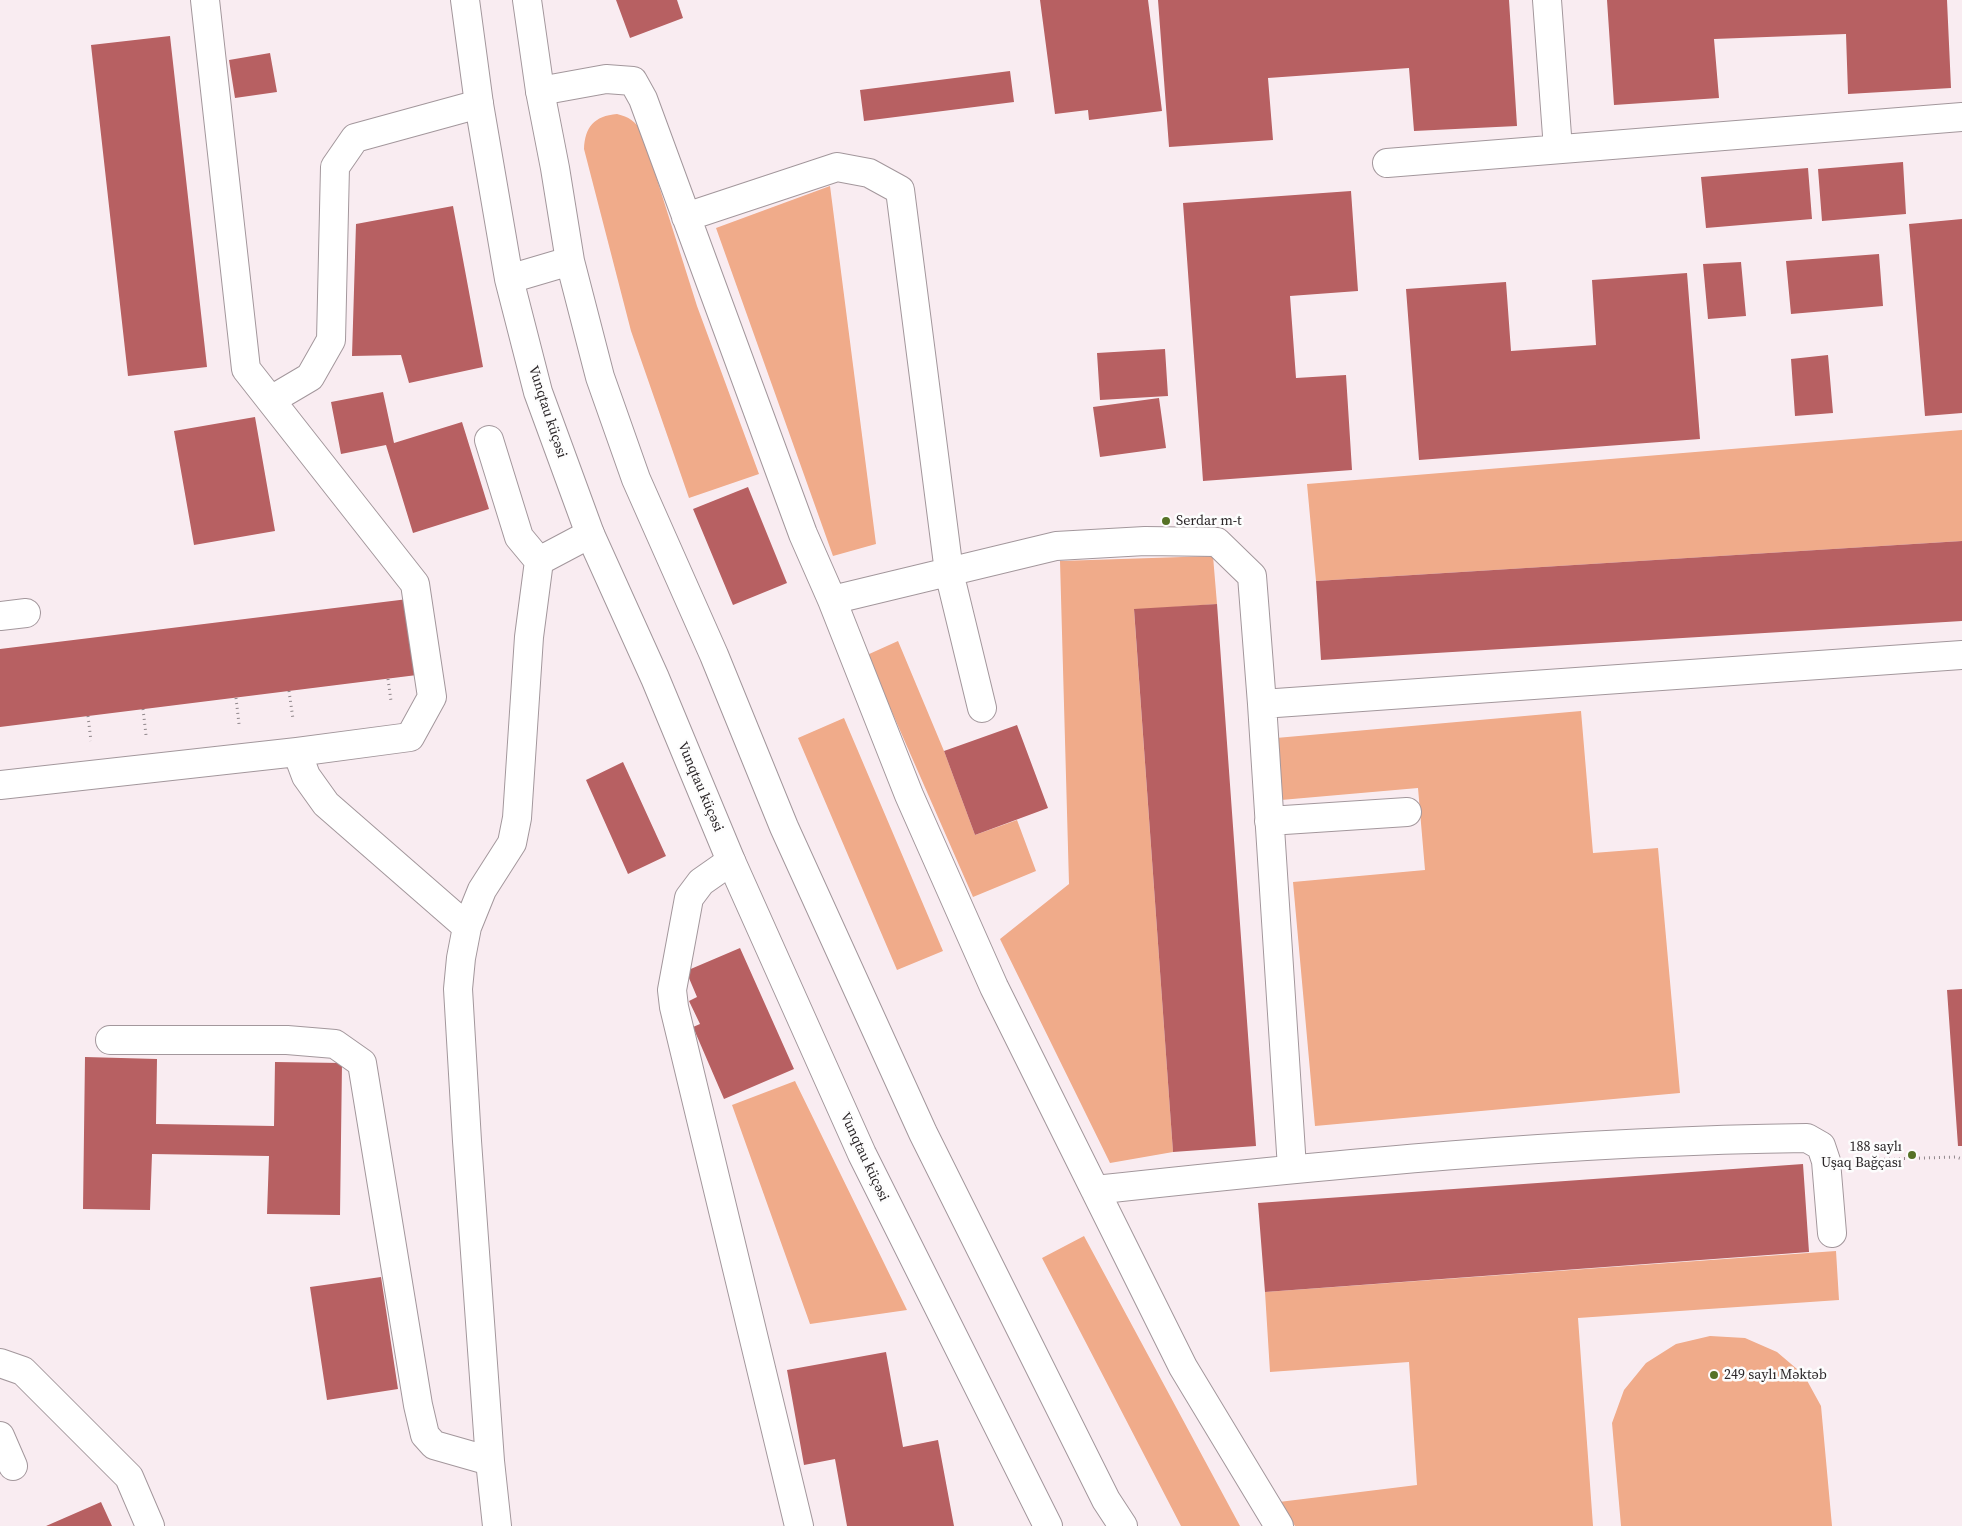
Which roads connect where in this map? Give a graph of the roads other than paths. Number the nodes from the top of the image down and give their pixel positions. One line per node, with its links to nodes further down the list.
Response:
1 (205, 0): 13 (main road)
2 (527, 0): 5 (main road)
3 (1547, 0): 8 (main road)
4 (464, 3): 6 (main road, Vunqtau küçəsi)
5 (540, 91): 10 (main road); 11 (main road)
6 (479, 104): 12 (main road, Vunqtau küçəsi); 13 (main road)
7 (1962, 117): 8 (main road)
8 (1558, 149): 9 (main road)
9 (1387, 163)
10 (686, 217): 17 (main road); 18 (main road)
11 (570, 261): 12 (main road); 40 (main road)
12 (509, 279): 15 (main road, Vunqtau küçəsi)
13 (271, 400): 22 (main road)
14 (489, 440): 16 (main road)
15 (590, 534): 16 (main road); 26 (main road, Vunqtau küçəsi)
16 (539, 561): 27 (main road)
17 (949, 572): 18 (main road); 20 (main road); 21 (main road)
18 (832, 600): 30 (main road)
19 (1962, 655): 20 (main road)
20 (1262, 704): 25 (main road)
21 (982, 708)
22 (297, 752): 23 (main road); 27 (main road)
23 (0, 784)
24 (1408, 812): 25 (main road)
25 (1269, 821): 29 (main road)
26 (731, 861): 38 (main road); 39 (main road, Vunqtau küçəsi)
27 (467, 927): 34 (main road)
28 (110, 1040): 34 (main road)
29 (1292, 1168): 30 (main road); 31 (main road)
30 (1095, 1190): 41 (main road)
31 (1832, 1233)
32 (0, 1362): 36 (main road)
33 (0, 1436): 35 (main road)
34 (490, 1461): 37 (main road)
35 (13, 1466)
36 (150, 1526)
37 (497, 1526)
38 (799, 1526)
39 (1048, 1526)
40 (1123, 1526)
41 (1279, 1526)

